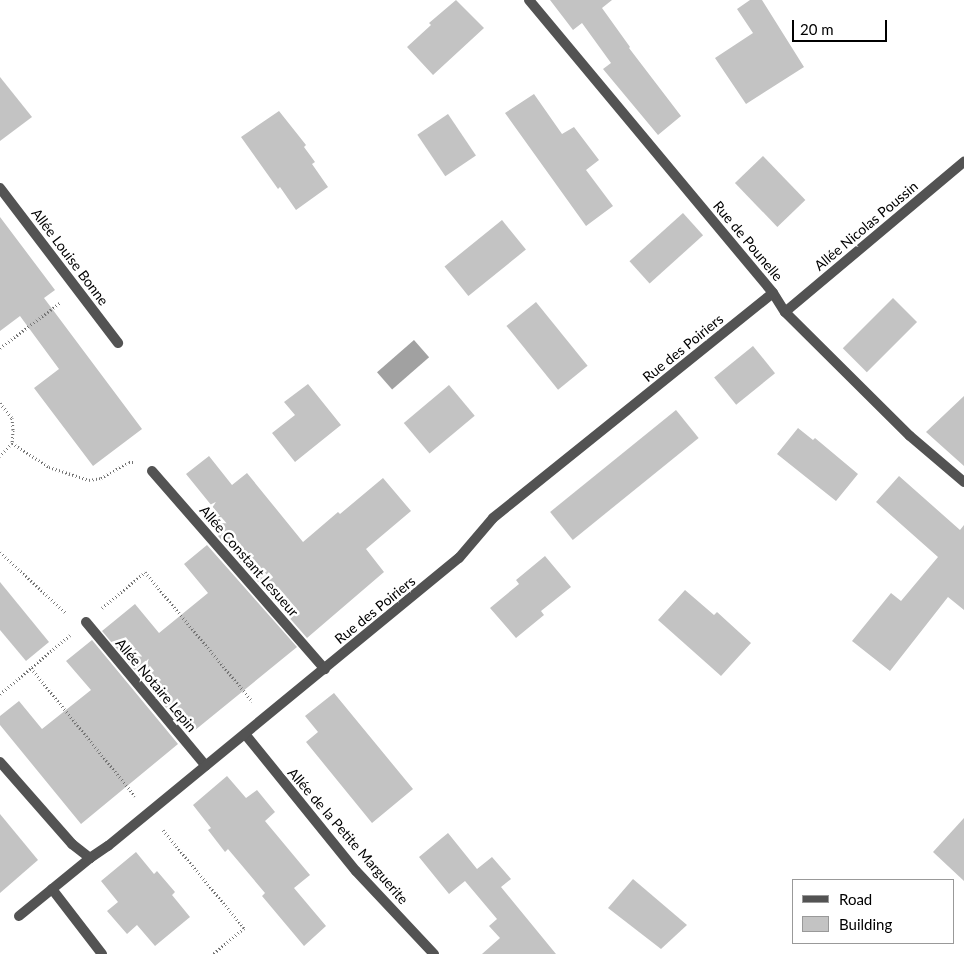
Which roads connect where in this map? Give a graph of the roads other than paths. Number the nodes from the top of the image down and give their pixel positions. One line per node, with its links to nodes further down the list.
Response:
1 (529, 0): 4 (street, Rue de Pounelle)
2 (964, 162): 5 (street, Allée Nicolas Poussin)
3 (0, 188): 6 (street, Allée Louise Bonne)
4 (773, 293): 5 (street, Rue de Pounelle); 10 (street, Rue des Poiriers)
5 (785, 312): 8 (street, Rue de Pounelle)
6 (118, 343)
7 (152, 471): 10 (street, Allée Constant Lesueur)
8 (964, 482)
9 (86, 622): 13 (street, Allée Notaire Lepin)
10 (325, 669): 11 (street, Rue des Poiriers)
11 (245, 734): 13 (street, Rue des Poiriers); 18 (street, Allée de la Petite Marguerite)
12 (0, 762): 14 (street)
13 (206, 766): 14 (street, Rue des Poiriers)
14 (90, 858): 15 (street, Rue des Poiriers)
15 (52, 889): 16 (street, Rue des Poiriers); 17 (street)
16 (20, 916)
17 (102, 954)
18 (434, 954)

